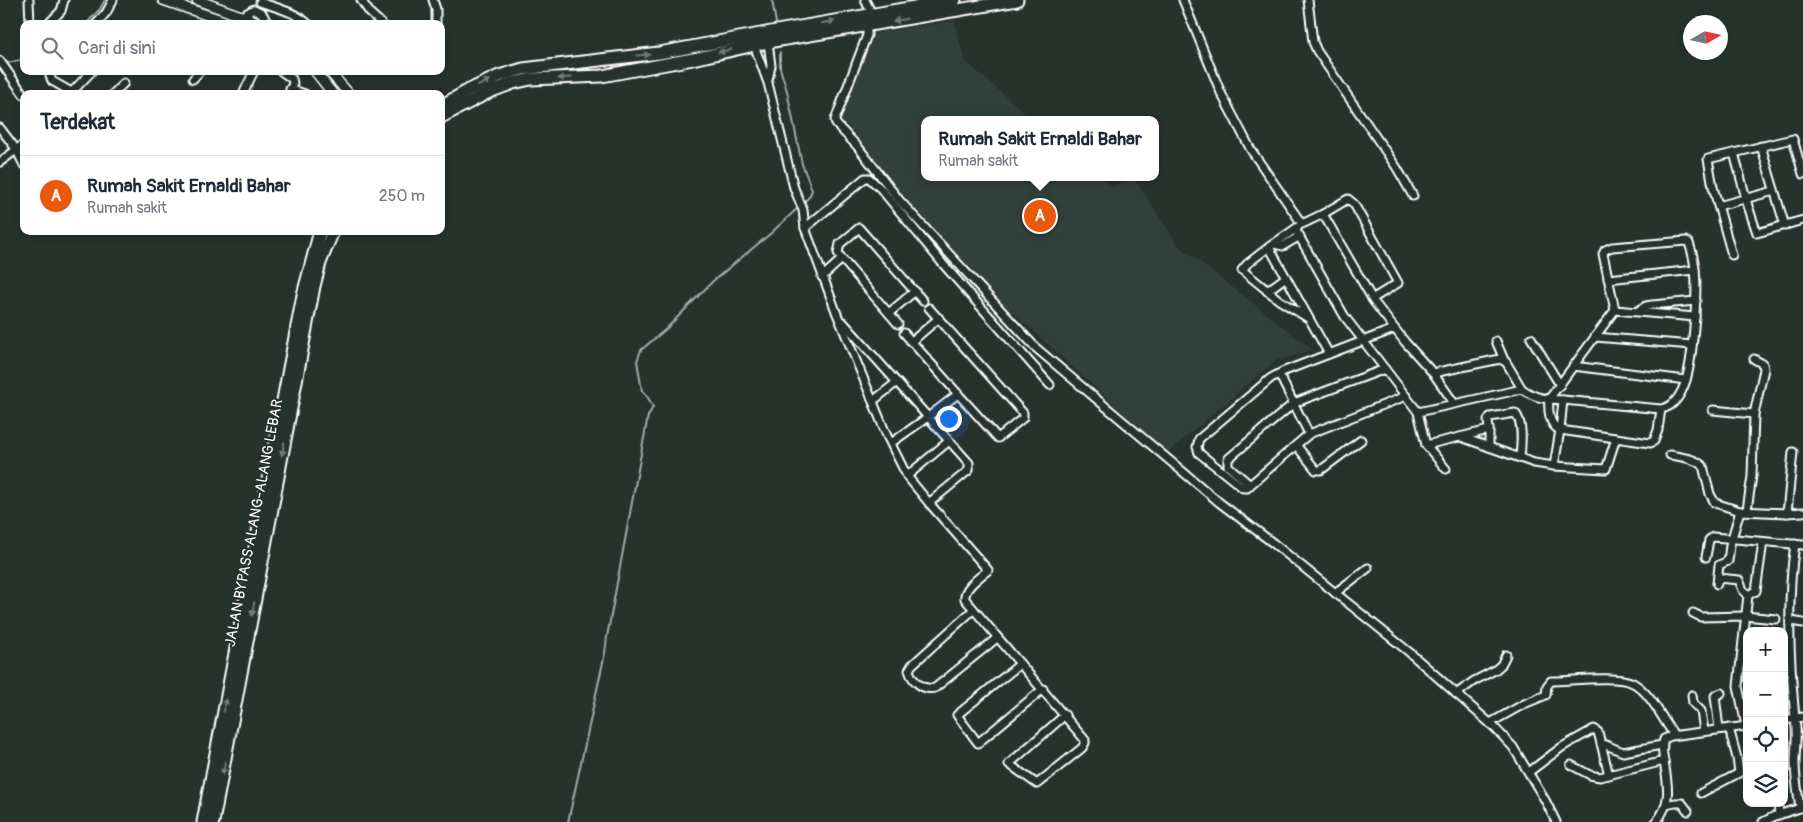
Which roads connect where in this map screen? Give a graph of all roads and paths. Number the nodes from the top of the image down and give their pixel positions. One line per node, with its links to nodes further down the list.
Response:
1 (29, 0): 17 (street)
2 (64, 0): 18 (street)
3 (113, 0): 19 (street)
4 (197, 0): 16 (street)
5 (361, 0): 24 (street)
6 (433, 0): 25 (street)
7 (865, 0): 15 (street)
8 (955, 0): 15 (highway)
9 (1017, 0): 26 (highway, one-way to 26)
10 (1183, 0): 64 (street)
11 (1308, 0): 59 (street)
12 (167, 1): 13 (street)
13 (180, 3): 20 (street)
14 (260, 4): 16 (street); 22 (street); 23 (street)
15 (872, 14): 27 (highway, one-way to 15)
16 (242, 16): 21 (street)
17 (30, 20)
18 (52, 20)
19 (100, 20)
20 (223, 20)
21 (252, 20)
22 (266, 20)
23 (304, 20)
24 (378, 20)
25 (436, 20)
26 (867, 26): 27 (highway); 152 (street)
27 (775, 37): 28 (highway); 38 (street); 48 (highway, one-way to 27)
28 (754, 45): 38 (street); 49 (highway, one-way to 49)
29 (2, 64): 40 (street)
30 (50, 75): 41 (street)
31 (89, 75): 42 (street)
32 (196, 75): 37 (street)
33 (252, 75): 44 (street)
34 (286, 75): 45 (street)
35 (318, 75): 46 (street)
36 (332, 75): 47 (street)
37 (193, 79)
38 (768, 82): 66 (street)
39 (124, 83): 43 (street)
40 (20, 90)
41 (68, 90)
42 (76, 90)
43 (117, 90)
44 (244, 90)
45 (290, 90)
46 (330, 90)
47 (346, 90)
48 (445, 104)
49 (445, 115)
50 (0, 128): 53 (street)
51 (1761, 146): 54 (street); 57 (street); 58 (street)
52 (20, 147): 53 (street)
53 (16, 150): 55 (street); 56 (street)
54 (1734, 153): 60 (street); 61 (street)
55 (20, 158)
56 (0, 162)
57 (1803, 174)
58 (1774, 191): 60 (street); 65 (street)
59 (1413, 196)
60 (1746, 199): 61 (street); 65 (street)
61 (1718, 206): 72 (street)
62 (1323, 214): 64 (street); 80 (street); 80 (street)
63 (1803, 220): 65 (street)
64 (1302, 224): 67 (street)
65 (1785, 226)
66 (805, 228): 75 (street); 109 (street)
67 (1295, 229): 70 (street); 71 (street)
68 (319, 235): 188 (highway, JALAN BYPASS ALANG-ALANG LEBAR, one-way to 68)
69 (331, 235): 189 (highway, JALAN BYPASS ALANG-ALANG LEBAR, one-way to 189)
70 (1300, 236): 71 (street); 96 (street)
71 (1271, 246): 76 (street); 79 (street)
72 (1732, 255)
73 (842, 259): 75 (street); 78 (street); 86 (street)
74 (1695, 270): 77 (street); 77 (street); 82 (street)
75 (822, 277): 87 (street)
76 (1286, 277): 79 (street); 90 (street)
77 (1608, 279): 84 (street)
78 (915, 291): 81 (street); 86 (street)
79 (1267, 291): 90 (street)
80 (1372, 299): 92 (street)
81 (923, 301)
82 (1696, 301): 85 (street); 88 (street)
83 (929, 308): 89 (street)
84 (1615, 310): 85 (street); 94 (street)
85 (1637, 311): 88 (street)
86 (889, 313): 91 (street)
87 (837, 314): 108 (street); 116 (street)
88 (1695, 317): 99 (street)
89 (939, 318): 98 (street); 112 (street)
90 (1310, 319): 100 (street)
91 (898, 324)
92 (1394, 329): 96 (street); 105 (street)
93 (904, 333): 98 (street)
94 (1595, 337): 99 (street); 103 (street)
95 (1531, 338): 110 (street)
96 (1362, 341): 100 (street); 104 (street)
97 (1496, 341): 102 (street)
98 (911, 342): 112 (street)
99 (1692, 345): 107 (street)
100 (1329, 354): 106 (street)
101 (1754, 359): 122 (street)
102 (1504, 360): 105 (street); 111 (street)
103 (1573, 366): 107 (street); 110 (street)
104 (1385, 369): 113 (street); 117 (street)
105 (1433, 373): 118 (street)
106 (1279, 374): 117 (street); 141 (street)
107 (1686, 380): 119 (street)
108 (897, 382): 116 (street); 123 (street)
109 (1050, 385)
110 (1560, 385): 114 (street)
111 (1522, 389): 114 (street); 118 (street)
112 (958, 394): 123 (street)
113 (1406, 396): 121 (street); 126 (street)
114 (1549, 399): 115 (street); 125 (street)
115 (1563, 400): 119 (street); 125 (street)
116 (873, 401): 131 (street)
117 (1294, 403): 126 (street); 141 (street)
118 (1454, 403): 121 (street)
119 (1661, 409): 128 (street)
120 (1713, 410): 122 (street)
121 (1418, 412): 133 (street)
122 (1754, 414): 143 (street)
123 (928, 417): 130 (street); 131 (street)
124 (1489, 430): 127 (street); 134 (street); 137 (street)
125 (1560, 430): 128 (street); 138 (street)
126 (1309, 434): 132 (street)
127 (1460, 437): 133 (street); 134 (street)
128 (1616, 438): 138 (street)
129 (1361, 440): 132 (street)
130 (949, 441): 140 (street); 142 (street)
131 (891, 443): 140 (street)
132 (1296, 445): 141 (street)
133 (1426, 445): 139 (street)
134 (1489, 447): 137 (street)
135 (1793, 452): 145 (street)
136 (1670, 455): 143 (street)
137 (1520, 458): 138 (street)
138 (1554, 466)
139 (1446, 469)
140 (907, 476): 142 (street)
141 (1250, 485)
142 (929, 503): 154 (street)
143 (1743, 511): 145 (street); 146 (street)
144 (1803, 512): 145 (street)
145 (1787, 513)
146 (1732, 538): 147 (street); 150 (street); 153 (street)
147 (1763, 542): 148 (street); 153 (street)
148 (1795, 544): 149 (street); 158 (street)
149 (1803, 545)
150 (1706, 556)
151 (1368, 568): 152 (street)
152 (1336, 593): 165 (street)
153 (1748, 595): 156 (street)
154 (973, 610): 160 (street); 160 (street)
155 (1693, 613): 156 (street)
156 (1745, 616): 157 (street); 168 (street)
157 (1776, 619)
158 (1791, 621): 159 (street); 170 (street)
159 (1803, 623)
160 (997, 638): 162 (street)
161 (1506, 655): 165 (street)
162 (1020, 664): 163 (street); 163 (street)
163 (1042, 690): 167 (street)
164 (1721, 693): 175 (street)
165 (1456, 694): 172 (street)
166 (1692, 695): 176 (street)
167 (1065, 716): 167 (street)
168 (1744, 717)
169 (1803, 717): 170 (street)
170 (1794, 718): 171 (street); 187 (street)
171 (1788, 719)
172 (1490, 723): 177 (street); 182 (street)
173 (1743, 726): 174 (street)
174 (1729, 728): 175 (street); 184 (street)
175 (1719, 729): 176 (street)
176 (1704, 731): 177 (street)
177 (1674, 735): 179 (street)
178 (1601, 743): 179 (street); 182 (street); 183 (street)
179 (1662, 744): 180 (street)
180 (1664, 762): 183 (street); 185 (street)
181 (1571, 765): 183 (street)
182 (1529, 772): 190 (street)
183 (1609, 774)
184 (1701, 793)
185 (1666, 805): 186 (street); 191 (street)
186 (1688, 811)
187 (1777, 818): 192 (street)
188 (203, 822)
189 (213, 822)
190 (1556, 822)
191 (1656, 822)
192 (1764, 822)

